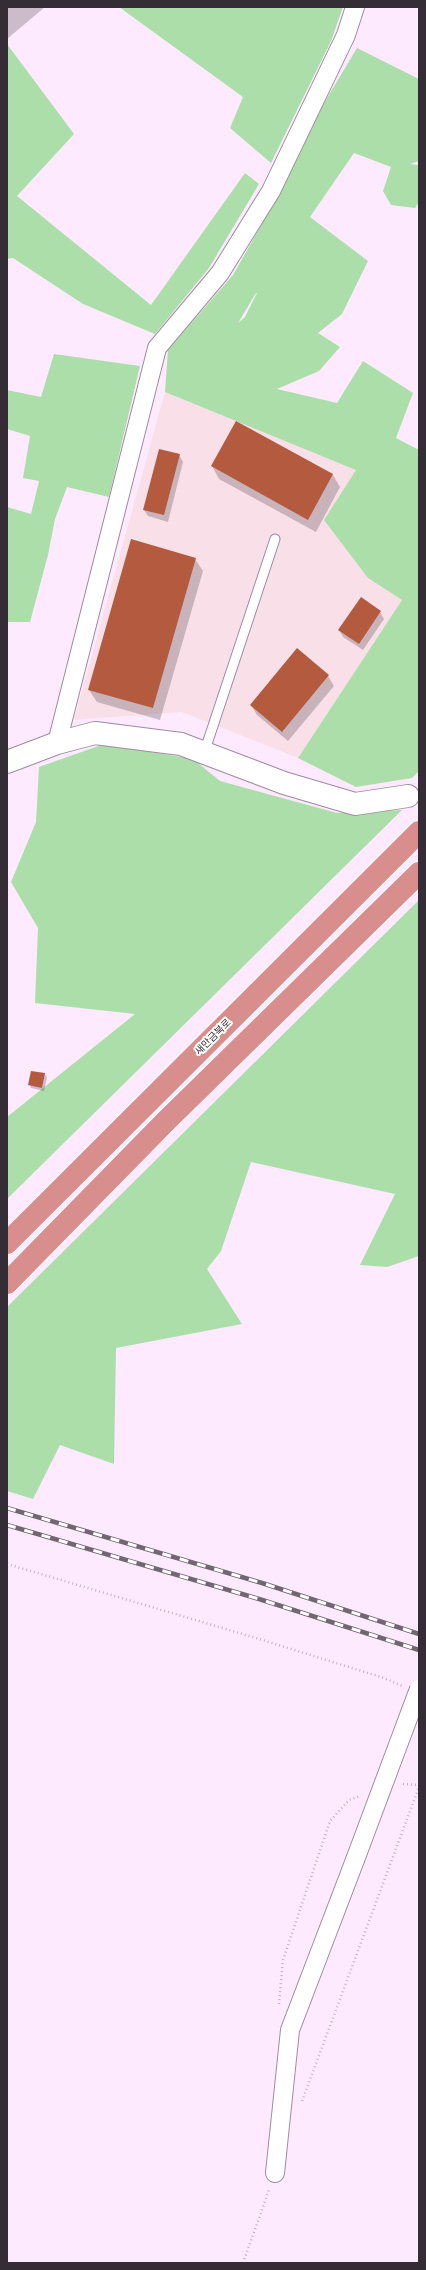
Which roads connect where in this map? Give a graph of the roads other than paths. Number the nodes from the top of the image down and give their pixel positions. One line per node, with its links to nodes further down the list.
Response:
1 (355, 7): 3 (street)
2 (275, 539): 4 (lane)
3 (57, 743): 4 (street); 5 (street)
4 (204, 753): 6 (street)
5 (7, 762)
6 (408, 796)
7 (419, 832): 9 (highway, 새만금북로)
8 (419, 873): 10 (highway)
9 (7, 1243)
10 (7, 1283)
11 (412, 1688): 12 (street, bridge)
12 (275, 2173)

